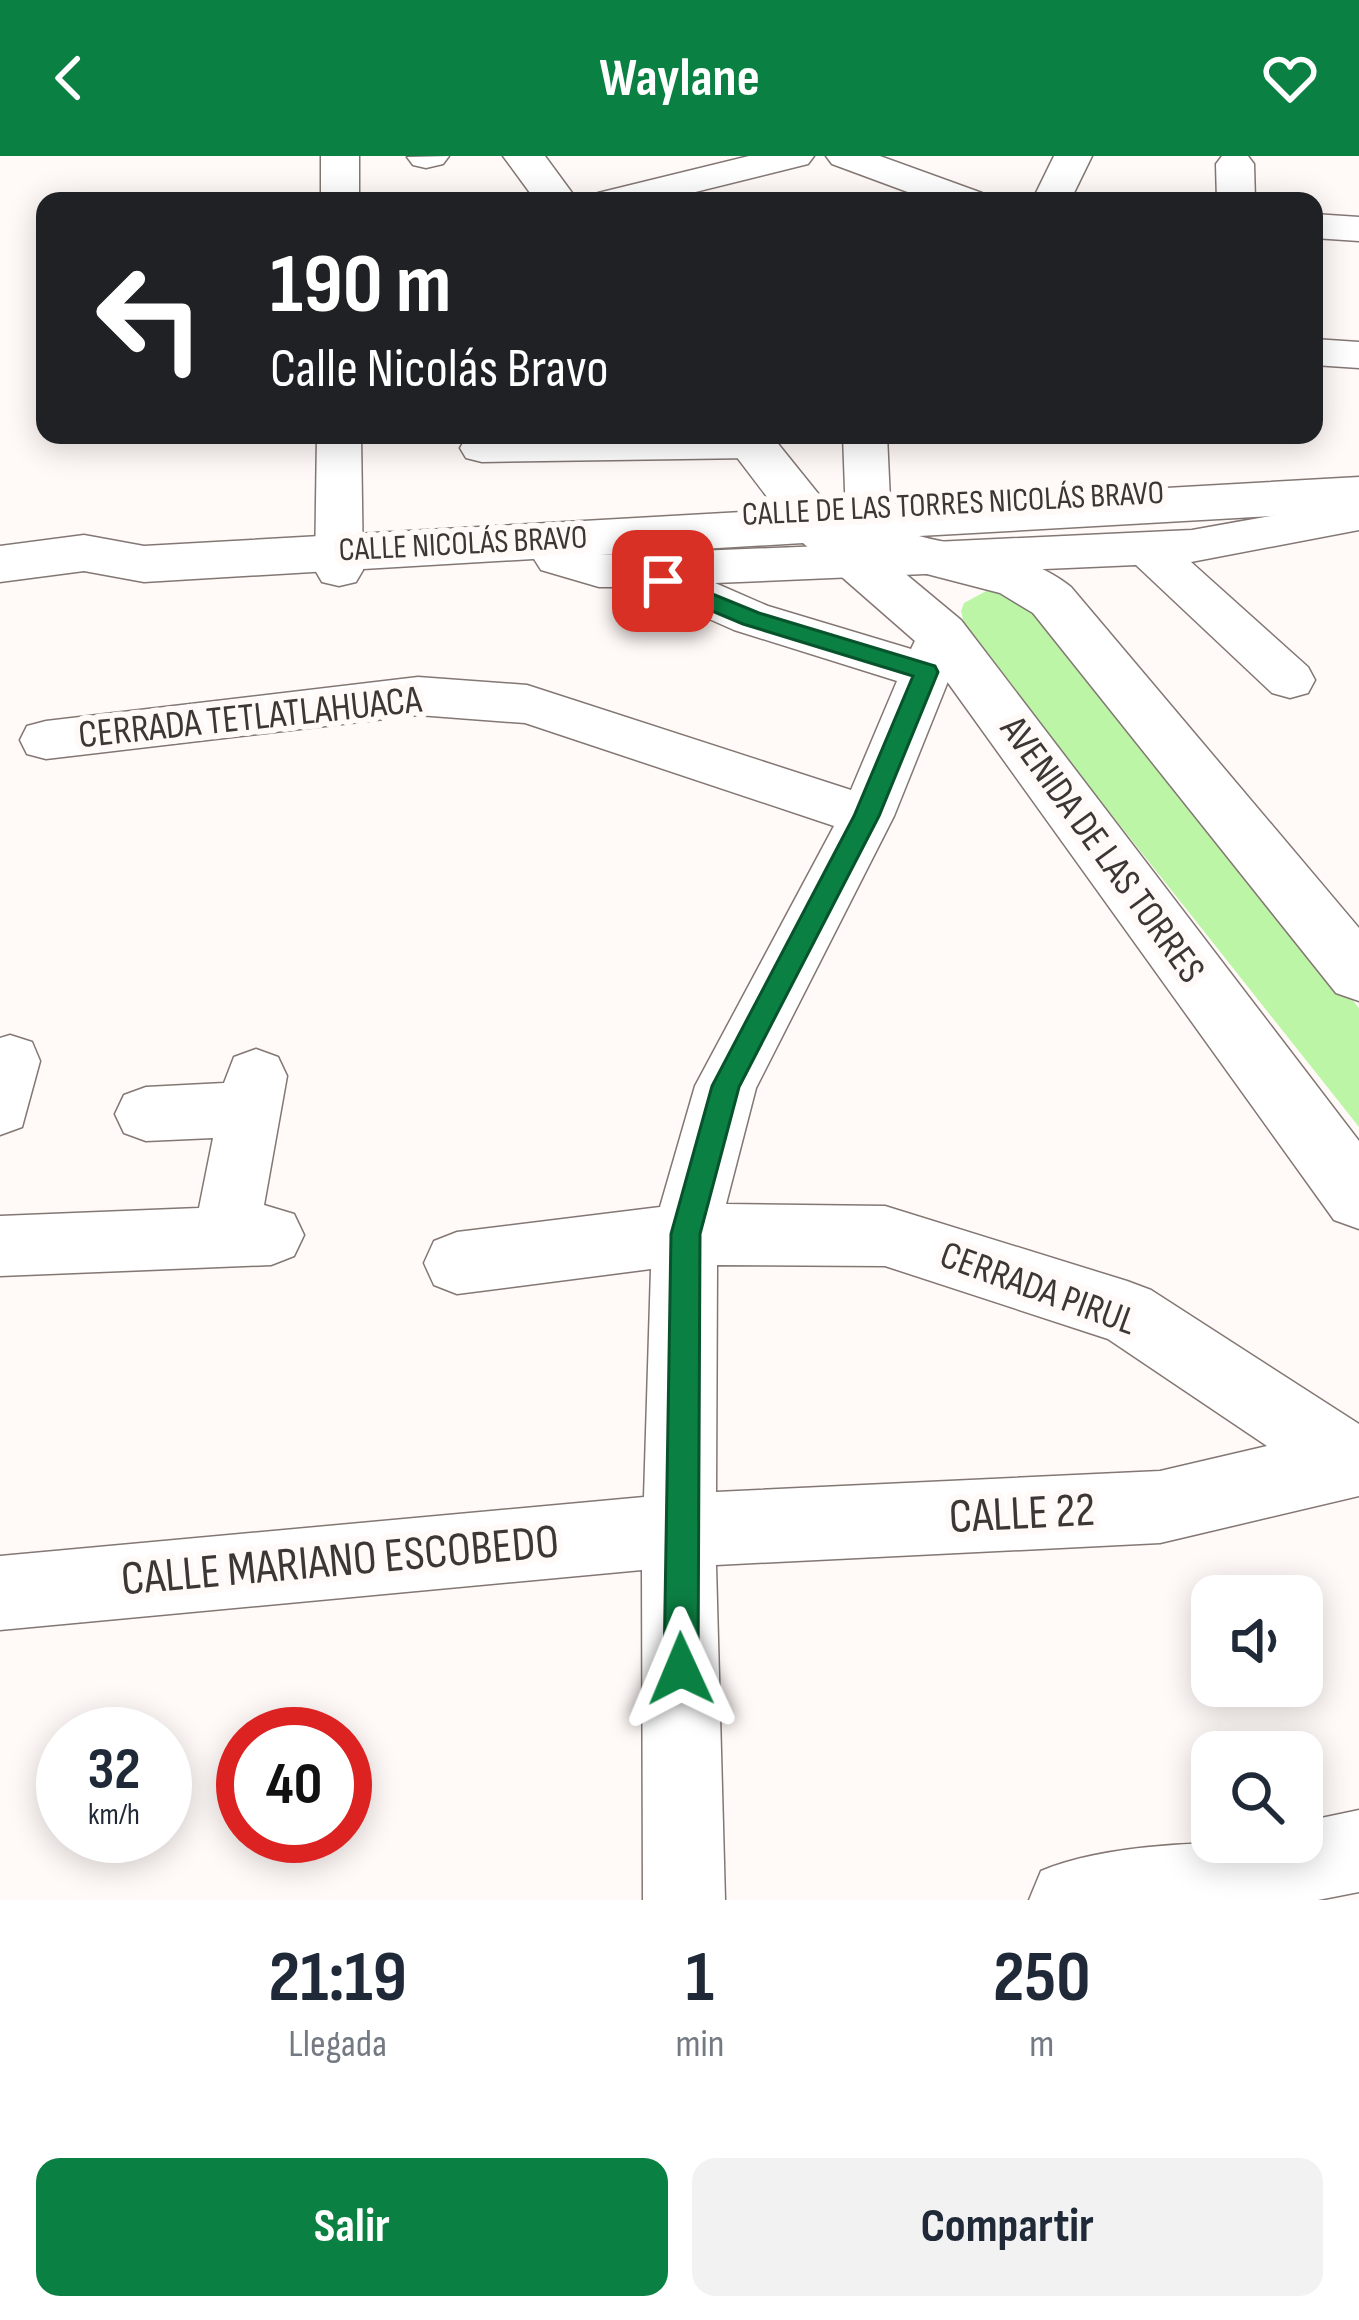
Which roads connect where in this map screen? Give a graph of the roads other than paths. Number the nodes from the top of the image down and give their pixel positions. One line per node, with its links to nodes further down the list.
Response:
1 (340, 156): 8 (street)
2 (524, 156): 9 (main road)
3 (643, 156): 10 (street)
4 (795, 156): 11 (street)
5 (845, 156): 12 (street)
6 (961, 156): 13 (street)
7 (1073, 156): 14 (street)
8 (340, 192)
9 (550, 192)
10 (673, 192)
11 (681, 192)
12 (940, 192)
13 (952, 192)
14 (1055, 192)
15 (1323, 227): 16 (street)
16 (1359, 230)
17 (1323, 353): 18 (street)
18 (1359, 355)
19 (339, 444): 30 (street)
20 (616, 444): 23 (street)
21 (753, 444): 26 (main road, AVENIDA DE LAS TORRES)
22 (863, 444): 26 (street)
23 (482, 448)
24 (1359, 494): 26 (main road, CALLE NICOLÁS BRAVO)
25 (1359, 514): 26 (main road, CALLE NICOLÁS BRAVO); 28 (street, CALLE DE LAS TORRES NICOLÁS BRAVO)
26 (847, 532): 27 (main road, CALLE NICOLÁS BRAVO); 29 (main road); 32 (street, CALLE DE LAS TORRES NICOLÁS BRAVO); 34 (main road, AVENIDA DE LAS TORRES)
27 (554, 549): 30 (main road, CALLE NICOLÁS BRAVO); 32 (street, CALLE DE LAS TORRES NICOLÁS BRAVO)
28 (1147, 549): 29 (street, CALLE DE LAS TORRES NICOLÁS BRAVO); 35 (street)
29 (933, 556): 38 (main road)
30 (339, 561): 31 (main road, CALLE NICOLÁS BRAVO); 33 (main road, CALLE NICOLÁS BRAVO)
31 (0, 564)
32 (644, 570): 34 (street, CALLE NICOLÁS BRAVO)
33 (0, 592)
34 (934, 653): 37 (street); 40 (main road, AVENIDA DE LAS TORRES)
35 (1290, 680)
36 (46, 740): 37 (street, CERRADA TETLATLAHUACA)
37 (866, 816): 41 (street)
38 (1359, 974)
39 (146, 1114): 42 (street)
40 (1359, 1197)
41 (686, 1234): 43 (street, CERRADA PIRUL); 44 (street, CERRADA PIRUL); 45 (street)
42 (0, 1246)
43 (458, 1263)
44 (1356, 1461): 45 (street, CALLE 22)
45 (679, 1530): 46 (street, CALLE MARIANO ESCOBEDO); 48 (street)
46 (0, 1593)
47 (1359, 1851): 49 (street)
48 (684, 1900)
49 (1070, 1900)

